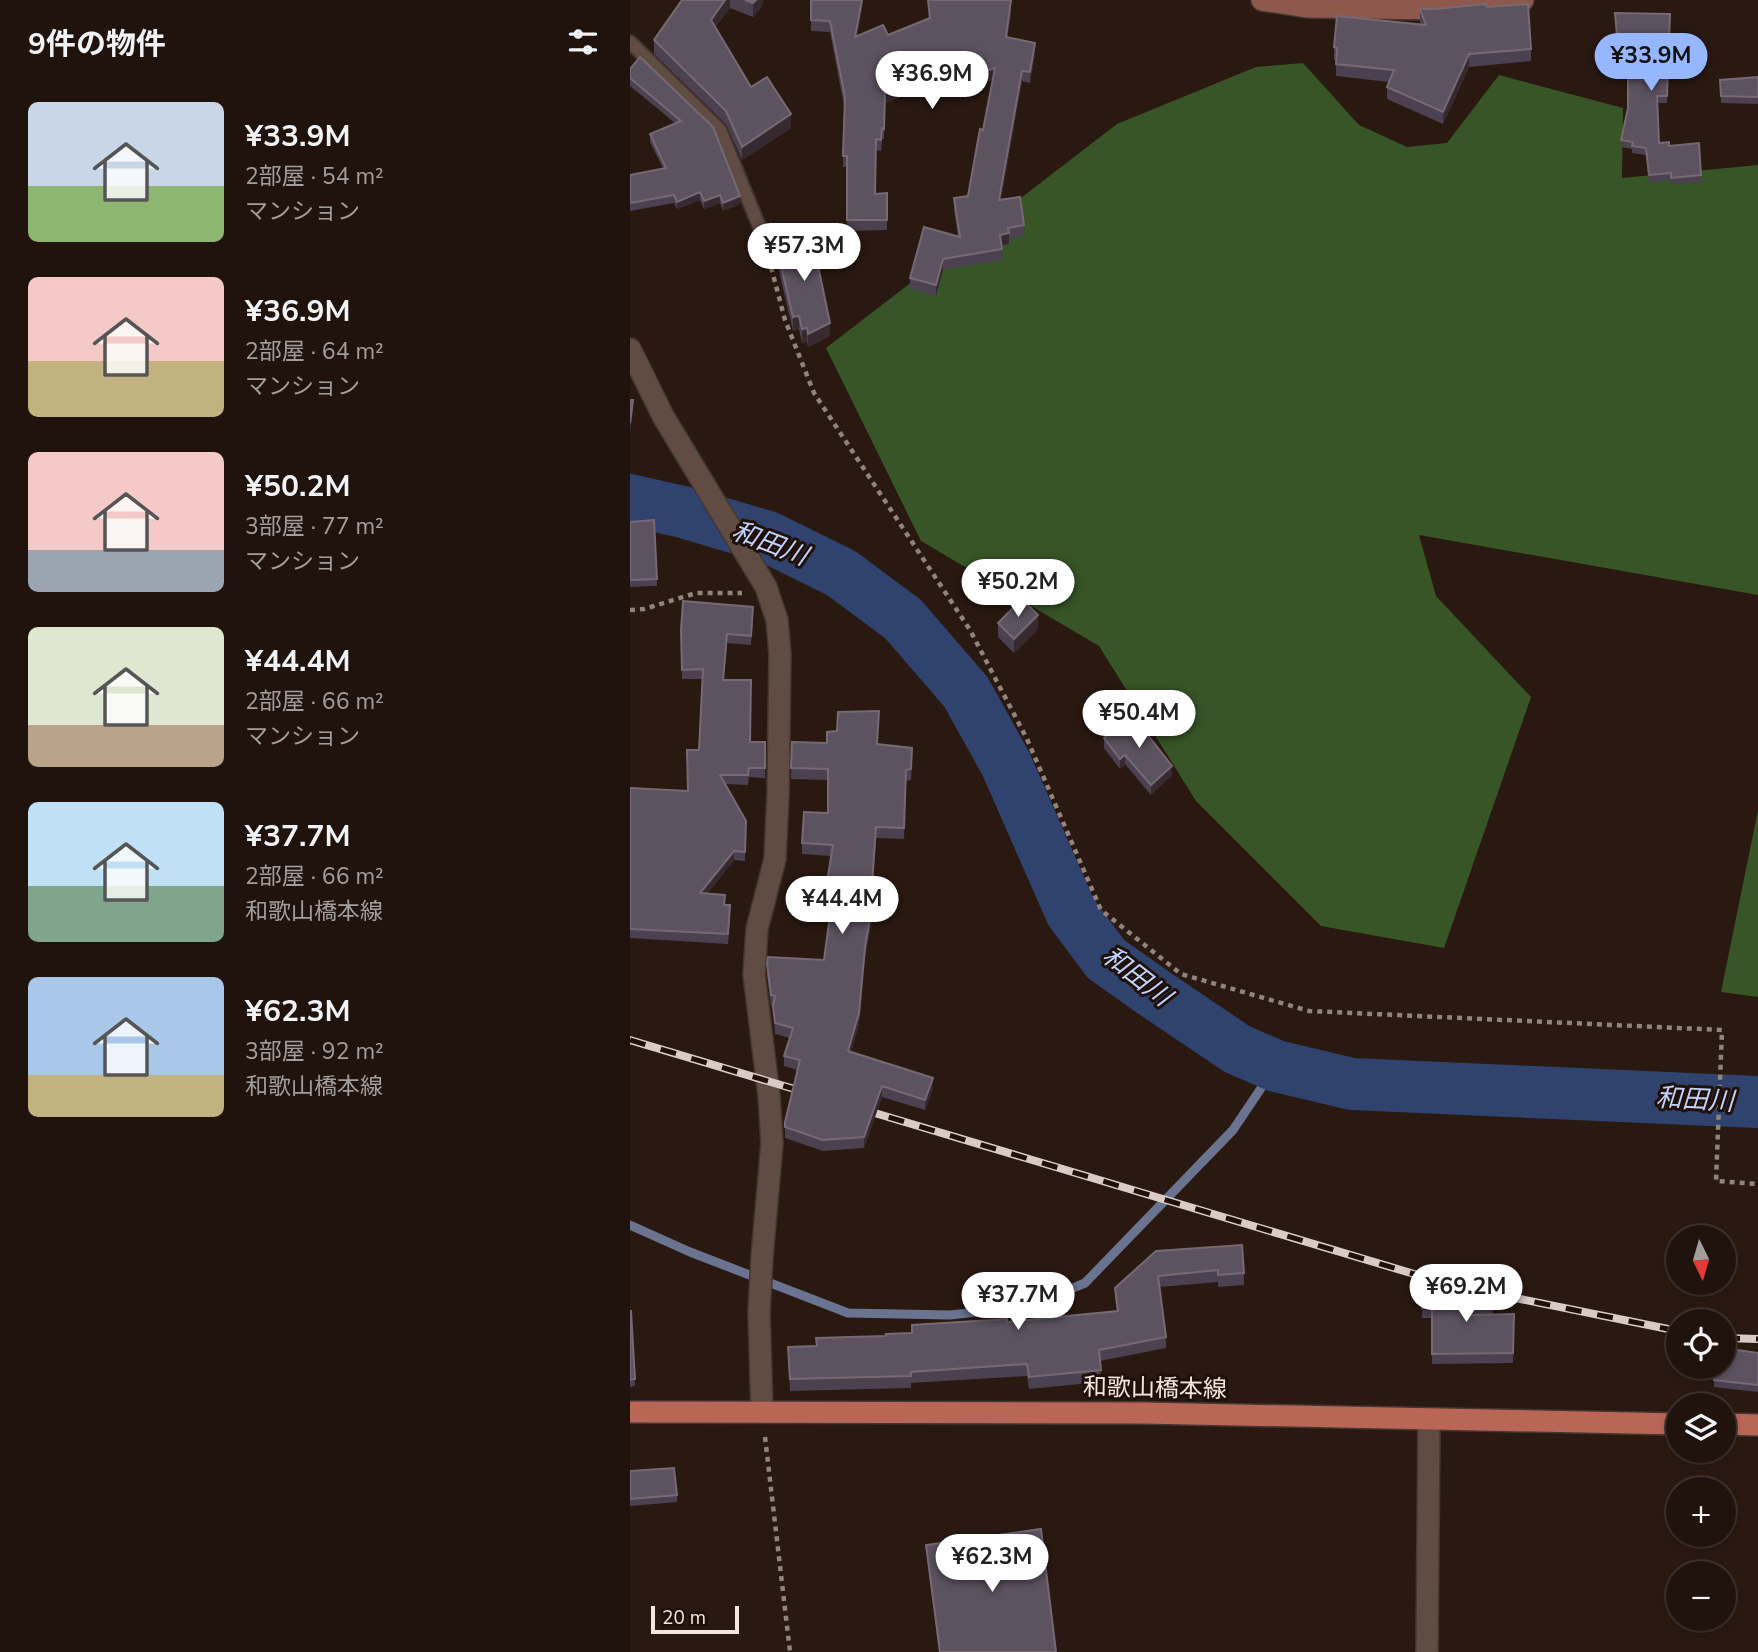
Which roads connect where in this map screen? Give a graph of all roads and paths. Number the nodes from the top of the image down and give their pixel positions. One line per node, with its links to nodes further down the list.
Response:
1 (1262, 0): 2 (street)
2 (1523, 0)
3 (630, 42): 4 (lane)
4 (761, 231): 8 (path)
5 (630, 349): 6 (street)
6 (766, 587): 7 (path); 10 (street)
7 (630, 610)
8 (1758, 1184)
9 (630, 1412): 10 (main road, 和歌山橋本線)
10 (762, 1412): 11 (main road, 和歌山橋本線); 15 (path)
11 (1429, 1420): 12 (main road, 和歌山橋本線); 16 (street)
12 (1666, 1423)
13 (1736, 1424): 14 (main road)
14 (1758, 1425)
15 (790, 1652)
16 (1427, 1652)

